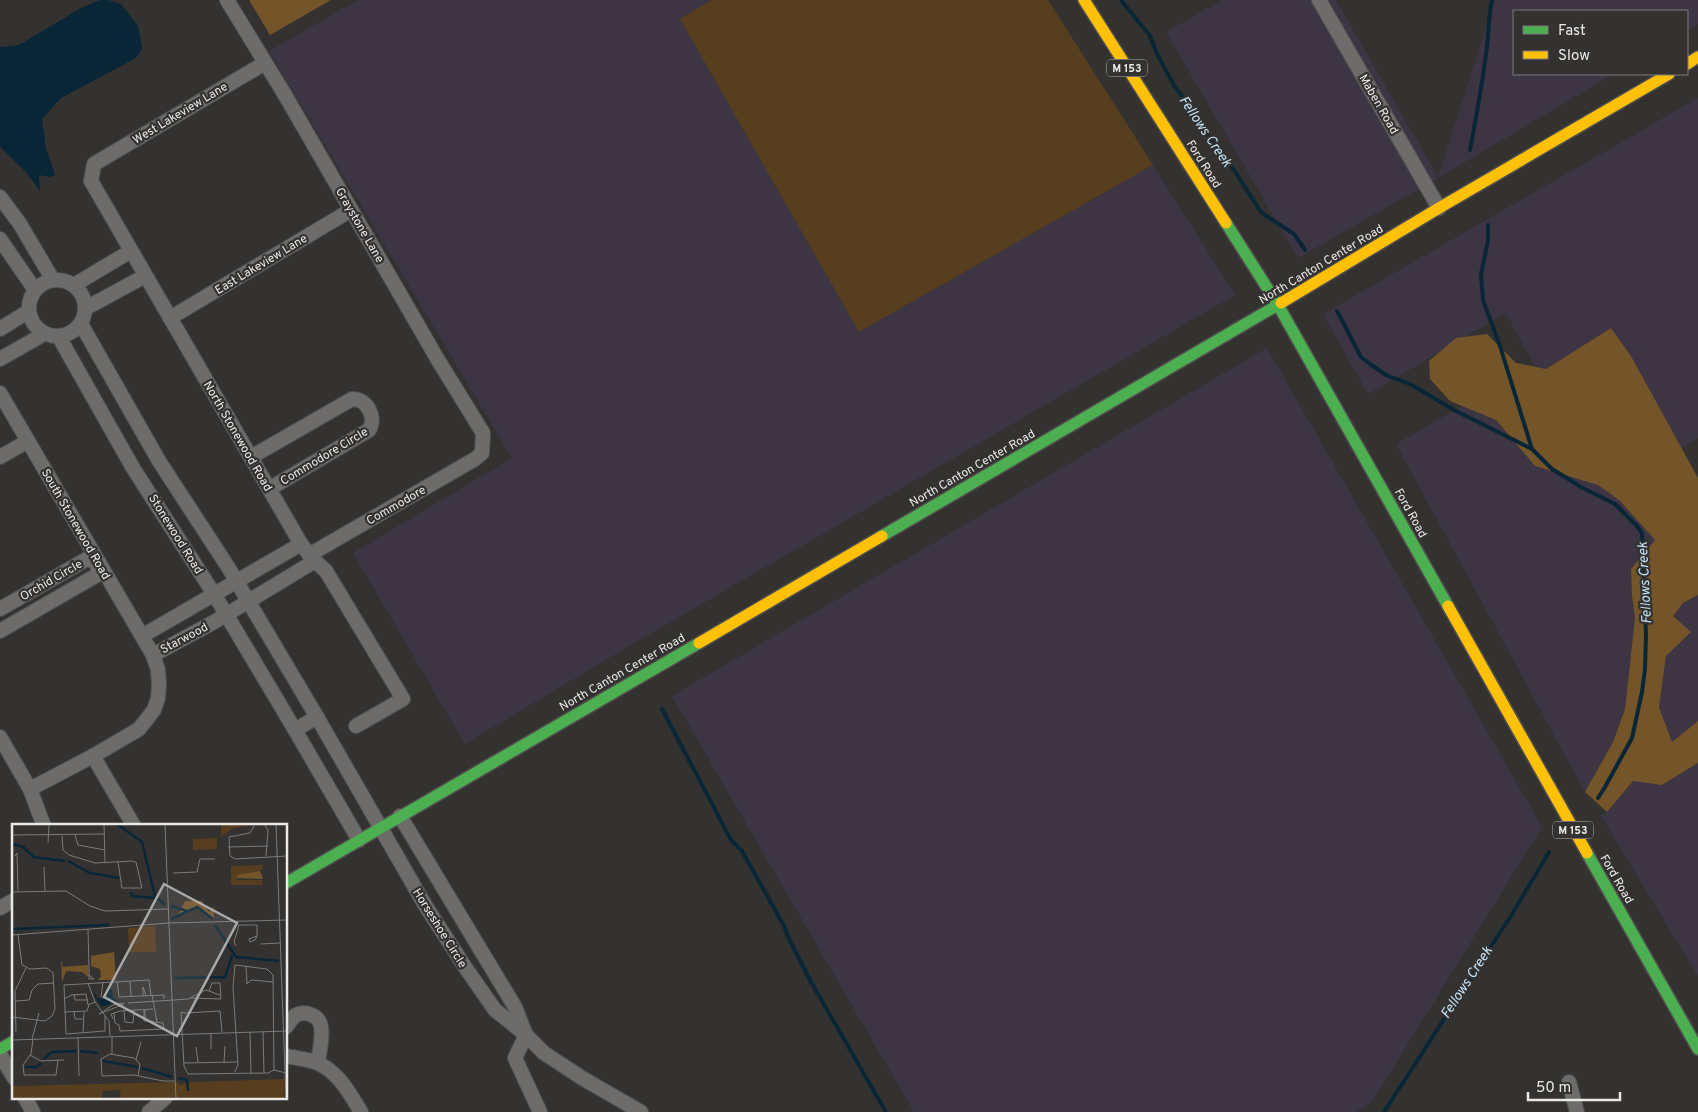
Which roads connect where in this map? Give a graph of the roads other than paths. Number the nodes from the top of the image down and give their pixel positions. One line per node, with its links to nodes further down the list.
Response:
1 (227, 0): 4 (street, Graystone Lane)
2 (1084, 0): 16 (main road, Ford Road / M 153)
3 (1319, 0): 8 (street, Maben Road)
4 (265, 63): 6 (street, West Lakeview Lane); 9 (street, Graystone Lane)
5 (1667, 75): 8 (main road, North Canton Center Road)
6 (94, 164): 11 (street, North Stonewood Road)
7 (0, 197): 13 (street)
8 (1440, 208): 16 (main road, North Canton Center Road)
9 (351, 210): 19 (street, East Lakeview Lane); 27 (street, Graystone Lane)
10 (0, 238): 15 (street)
11 (131, 251): 12 (street, North Stonewood Road); 14 (street)
12 (146, 276): 17 (street); 19 (street, North Stonewood Road)
13 (53, 280): 14 (street); 15 (street)
14 (74, 285): 17 (street)
15 (35, 290): 18 (street)
16 (1278, 305): 48 (main road, North Canton Center Road); 64 (main road, Ford Road / M 153)
17 (86, 308): 20 (street)
18 (29, 311): 21 (street); 22 (street)
19 (170, 318): 29 (street, North Stonewood Road)
20 (81, 324): 23 (street); 34 (street, Stonewood Road)
21 (0, 329)
22 (44, 334): 23 (street); 24 (street)
23 (59, 337): 35 (street, Stonewood Road)
24 (0, 359)
25 (0, 392): 26 (street, South Stonewood Road)
26 (28, 441): 28 (street); 33 (street, South Stonewood Road)
27 (482, 453): 32 (street, Commodore)
28 (0, 456)
29 (251, 457): 30 (street, North Stonewood Road); 30 (street, Commodore Circle)
30 (269, 489): 31 (street, North Stonewood Road)
31 (301, 544): 32 (street, North Stonewood Road); 34 (street, Starwood)
32 (312, 558): 36 (street, Starwood); 43 (street, North Stonewood Road)
33 (99, 562): 37 (street, Orchid Circle); 39 (street, Orchid Circle); 40 (street, South Stonewood Road)
34 (236, 581): 35 (street, Starwood); 36 (street, Stonewood Road)
35 (214, 594): 38 (street, Stonewood Road); 40 (street, Starwood)
36 (247, 602): 38 (street, Starwood); 42 (street, Stonewood Road)
37 (0, 609)
38 (226, 615): 41 (street, Starwood); 44 (street, Stonewood Road)
39 (0, 631)
40 (142, 636): 41 (street, South Stonewood Road)
41 (153, 655): 46 (street, Starwood)
42 (316, 717): 44 (street); 51 (street, Stonewood Road)
43 (356, 726)
44 (295, 730): 52 (street, Stonewood Road)
45 (0, 737): 47 (street)
46 (93, 756): 47 (street, Starwood); 50 (street)
47 (30, 789): 49 (street)
48 (400, 816): 51 (main road, North Canton Center Road); 53 (street, Horseshoe Circle)
49 (43, 824)
50 (133, 824)
51 (381, 828): 52 (main road, North Canton Center Road); 55 (street, Horseshoe Circle)
52 (359, 840): 54 (main road, North Canton Center Road)
53 (431, 869): 55 (street, Horseshoe Circle); 58 (street, Horseshoe Circle)
54 (288, 881)
55 (411, 882): 59 (street, Horseshoe Circle)
56 (12, 901): 57 (street)
57 (0, 908)
58 (488, 962): 59 (street, Horseshoe Circle); 61 (street, Horseshoe Circle)
59 (470, 974): 61 (street, Horseshoe Circle)
60 (288, 1024): 67 (street)
61 (526, 1035): 75 (street); 76 (street, Horseshoe Circle)
62 (12, 1042): 63 (main road)
63 (0, 1049)
64 (1698, 1049)
65 (0, 1054): 68 (street)
66 (288, 1056): 67 (street)
67 (318, 1063): 74 (street)
68 (12, 1075)
69 (1569, 1082): 77 (street)
70 (26, 1100): 72 (street)
71 (163, 1100): 73 (street)
72 (33, 1112)
73 (149, 1112)
74 (361, 1112)
75 (540, 1112)
76 (641, 1112)
77 (1577, 1112)

